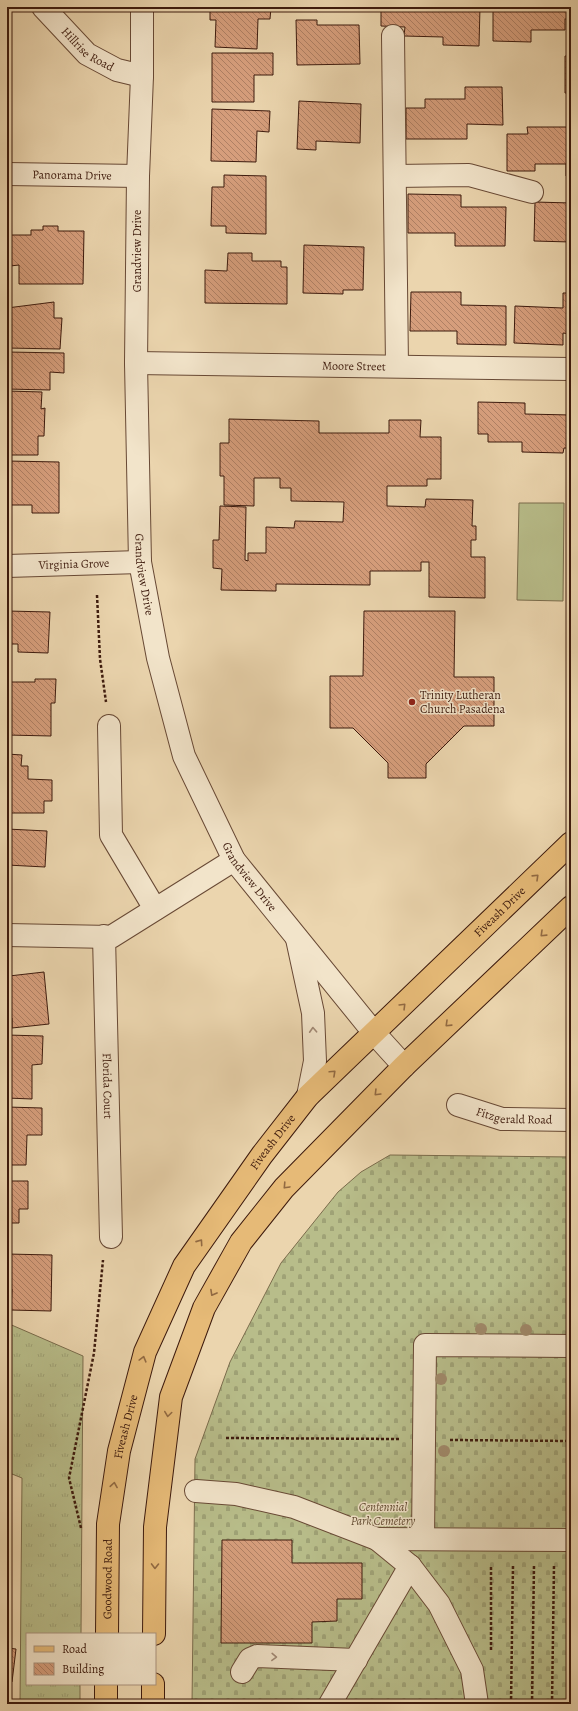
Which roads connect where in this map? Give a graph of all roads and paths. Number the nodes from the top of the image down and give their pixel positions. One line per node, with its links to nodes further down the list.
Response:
1 (43, 7): 4 (street, Hillrise Road)
2 (142, 7): 4 (street, Grandview Drive)
3 (393, 36): 7 (street)
4 (142, 76): 6 (street, Grandview Drive)
5 (7, 174): 6 (street, Panorama Drive)
6 (138, 176): 9 (street, Grandview Drive)
7 (395, 176): 8 (street); 10 (street)
8 (532, 192)
9 (136, 363): 10 (street, Moore Street); 12 (street, Grandview Drive)
10 (397, 366): 11 (street, Moore Street)
11 (571, 369)
12 (140, 562): 13 (street, Virginia Grove); 17 (street, Grandview Drive)
13 (7, 566)
14 (97, 595): 15 (path)
15 (109, 726): 19 (street)
16 (571, 843): 23 (main road, Fiveash Drive, one-way to 16)
17 (234, 860): 19 (street); 22 (street, Grandview Drive)
18 (571, 907): 24 (main road, one-way to 24)
19 (155, 909): 21 (street)
20 (7, 935): 21 (street)
21 (104, 936): 28 (street, Florida Court)
22 (297, 936): 23 (street, Grandview Drive); 25 (street, one-way to 22)
23 (375, 1034): 24 (street, Grandview Drive); 25 (main road, Fiveash Drive, one-way to 23)
24 (404, 1066): 39 (main road, one-way to 39)
25 (308, 1096): 31 (main road, Fiveash Drive, one-way to 25)
26 (458, 1105): 27 (street, Fitzgerald Road)
27 (571, 1120)
28 (111, 1237): 32 (path)
29 (571, 1346): 34 (street)
30 (196, 1491): 33 (street)
31 (108, 1524): 38 (main road, Goodwood Road)
32 (82, 1531)
33 (377, 1539): 34 (street); 37 (street)
34 (423, 1539): 35 (street)
35 (492, 1539): 36 (street); 40 (path)
36 (543, 1540): 49 (path); 50 (path); 51 (path)
37 (410, 1566): 41 (street); 48 (street)
38 (107, 1633)
39 (154, 1633)
40 (490, 1657)
41 (356, 1660): 42 (street, one-way to 41); 47 (street)
42 (242, 1672)
43 (106, 1685): 45 (main road)
44 (153, 1685): 46 (main road)
45 (106, 1704)
46 (153, 1704)
47 (330, 1704)
48 (477, 1704)
49 (511, 1704)
50 (532, 1704)
51 (552, 1704)

